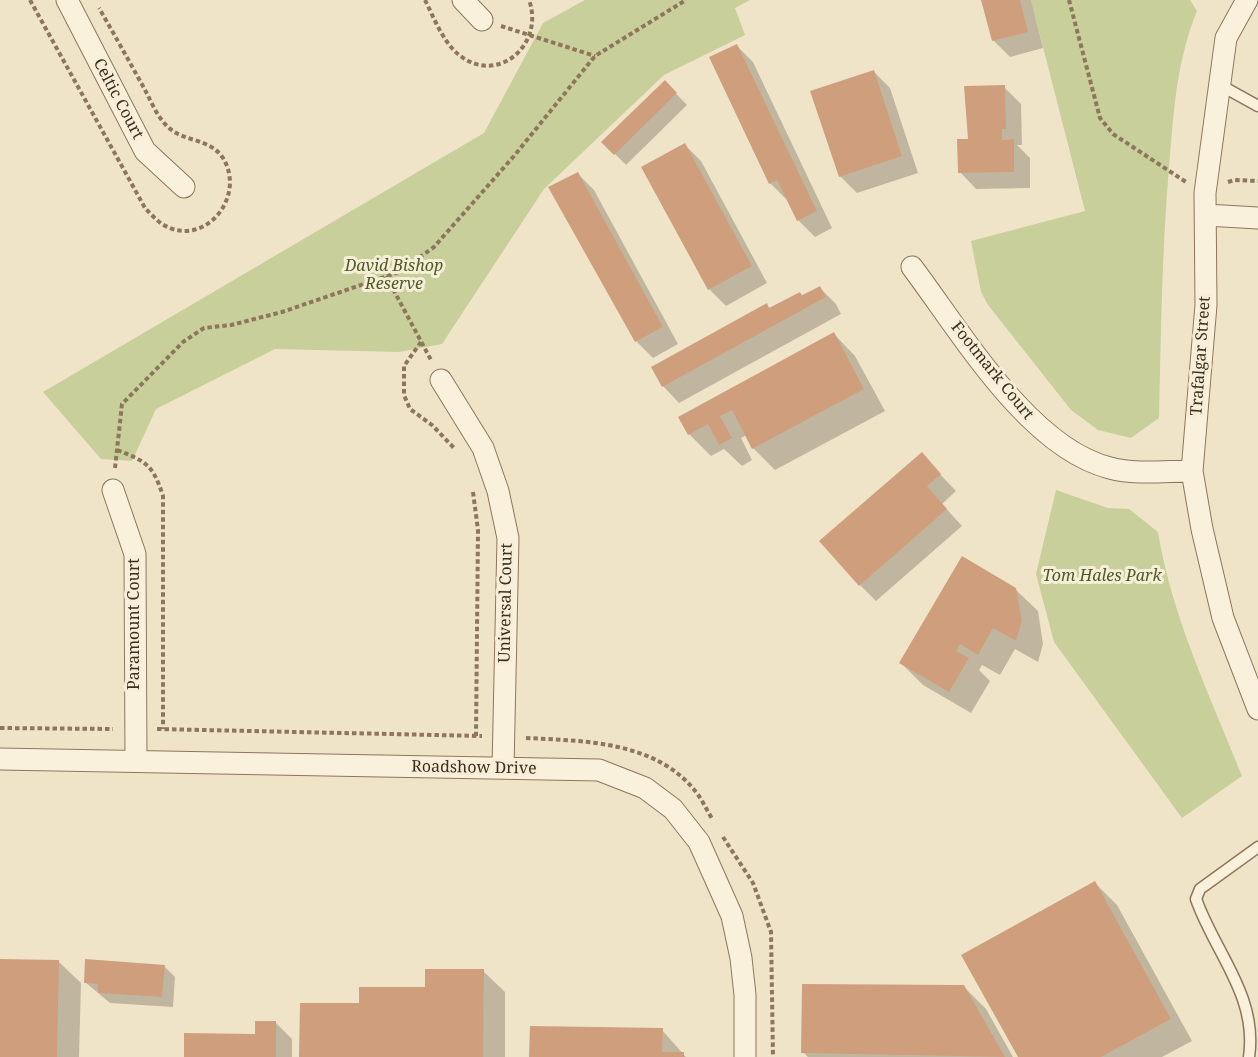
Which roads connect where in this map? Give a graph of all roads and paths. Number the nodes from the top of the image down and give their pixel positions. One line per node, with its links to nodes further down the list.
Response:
1 (67, 0): 10 (street, Celtic Court)
2 (463, 0): 6 (street)
3 (686, 0): 7 (path)
4 (1069, 0): 11 (path)
5 (1247, 0): 8 (street, Trafalgar Street)
6 (482, 20): 7 (path)
7 (594, 56): 15 (path)
8 (1220, 85): 9 (lane); 11 (street, Trafalgar Street)
9 (1258, 106)
10 (184, 187)
11 (1204, 193): 12 (street, Trafalgar Street)
12 (1206, 215): 13 (street); 19 (street, Trafalgar Street)
13 (1258, 218)
14 (912, 267): 19 (street, Footmark Court)
15 (386, 276): 16 (path); 21 (path)
16 (421, 342): 17 (path); 18 (path)
17 (441, 380): 26 (street, Universal Court)
18 (457, 452)
19 (1192, 471): 22 (street, Trafalgar Street)
20 (472, 489): 23 (path)
21 (113, 490): 25 (street, Paramount Court)
22 (1258, 709)
23 (476, 736)
24 (0, 759): 25 (street, Roadshow Drive)
25 (136, 761): 26 (street, Roadshow Drive)
26 (503, 768): 28 (street, Roadshow Drive)
27 (1258, 847): 29 (lane)
28 (745, 1057)
29 (1249, 1057)

